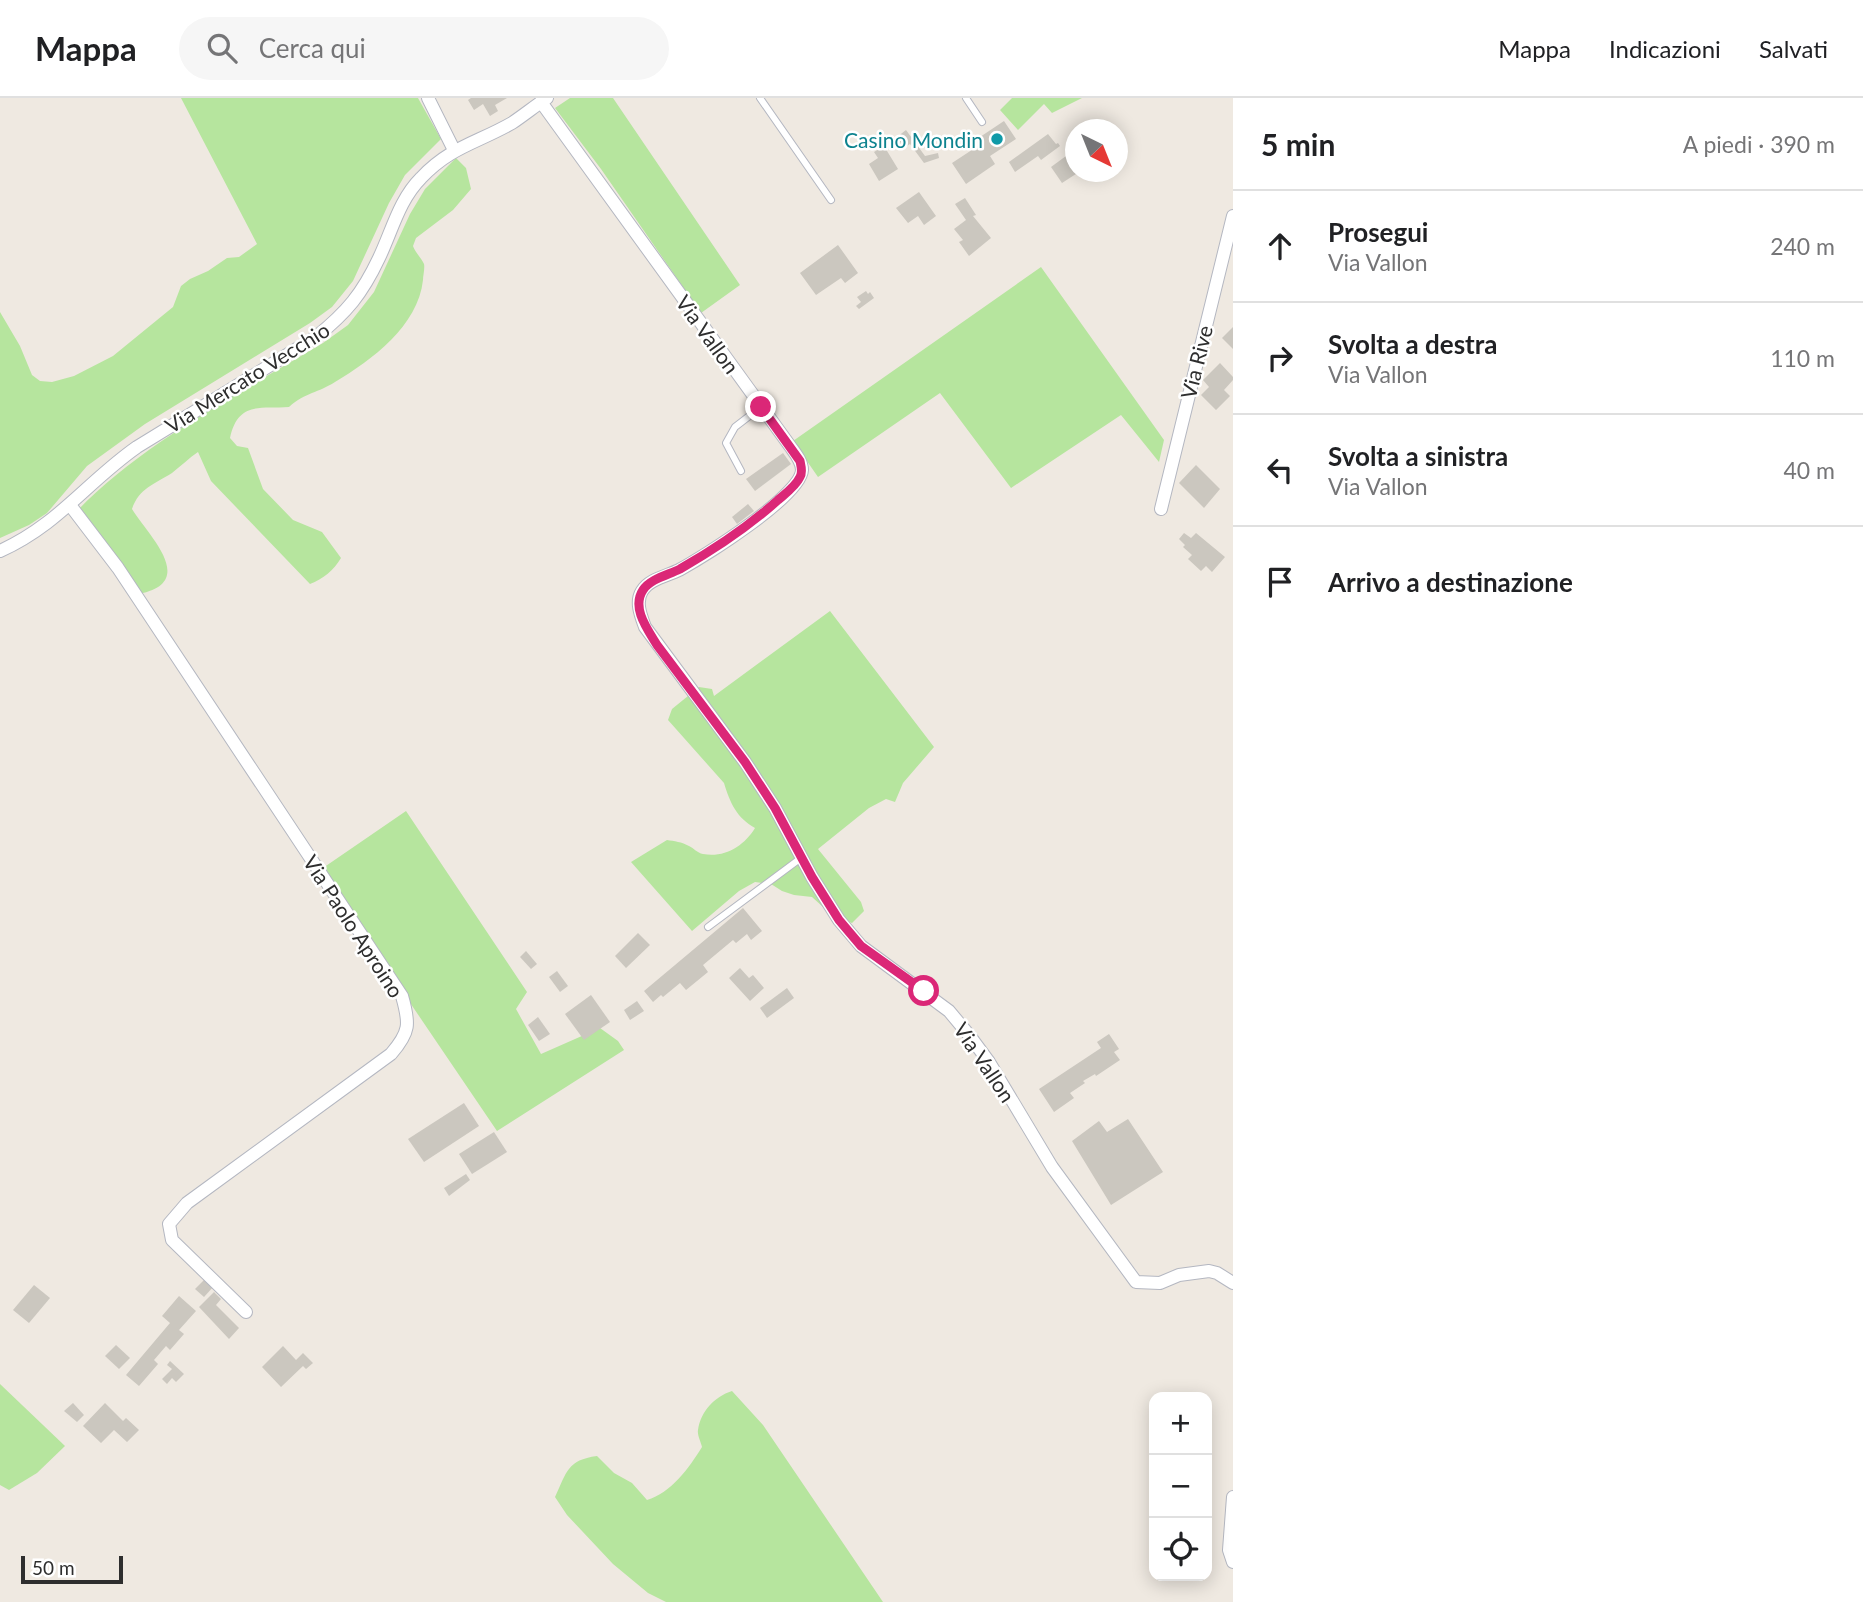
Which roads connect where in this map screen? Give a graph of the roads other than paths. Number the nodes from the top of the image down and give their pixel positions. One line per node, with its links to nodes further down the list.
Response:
1 (428, 98): 6 (street)
2 (760, 98): 7 (lane)
3 (966, 98): 5 (lane)
4 (544, 100): 6 (street, Via Mercato Vecchio); 9 (street, Via Vallon)
5 (982, 122)
6 (454, 150): 11 (street, Via Mercato Vecchio)
7 (831, 200)
8 (1233, 216): 12 (street, Via Rive)
9 (761, 407): 10 (lane); 14 (street, Via Vallon)
10 (741, 471)
11 (72, 503): 13 (street); 17 (street, Via Paolo Aproino)
12 (1161, 509)
13 (0, 551)
14 (801, 858): 15 (lane); 16 (street, Via Vallon)
15 (708, 927)
16 (1233, 1283)
17 (246, 1312)
18 (1233, 1497): 19 (street)
19 (1233, 1562)

